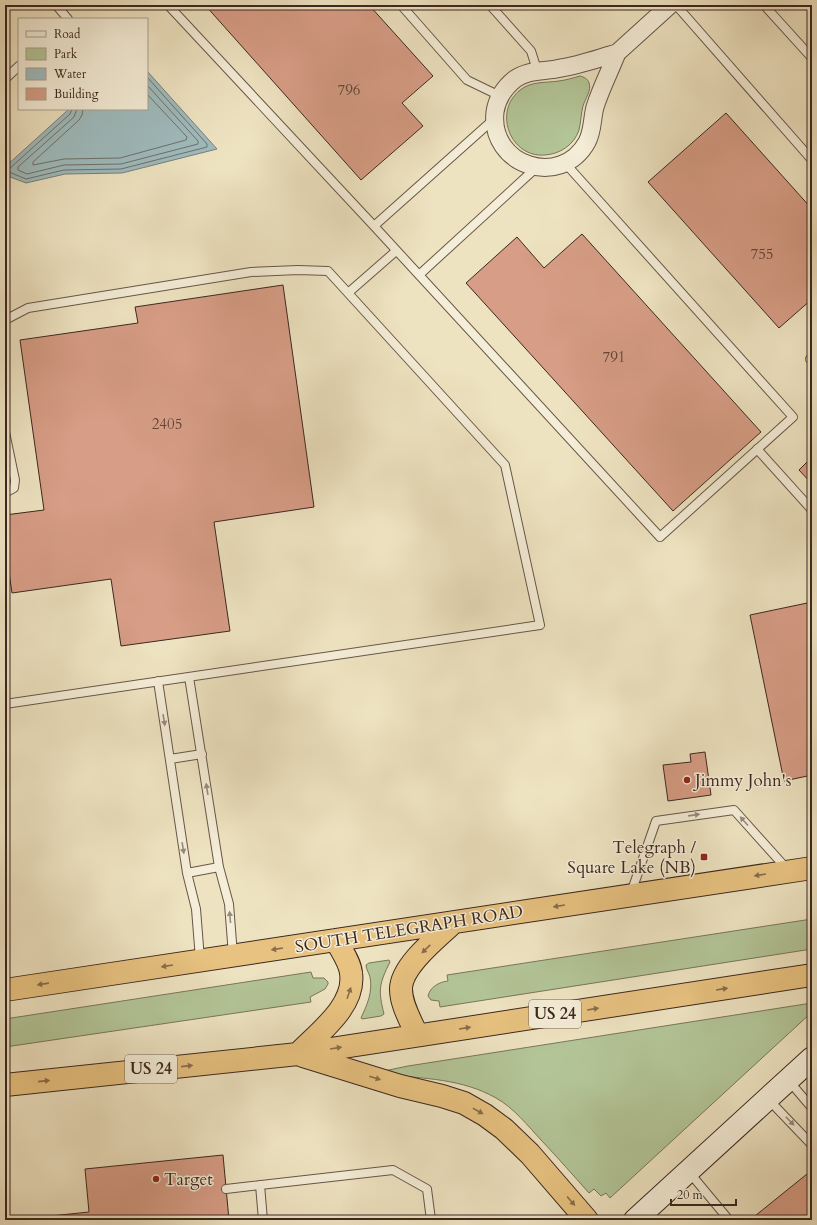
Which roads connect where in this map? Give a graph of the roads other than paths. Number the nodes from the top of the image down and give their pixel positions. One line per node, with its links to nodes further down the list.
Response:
1 (56, 5): 8 (lane)
2 (168, 5): 19 (lane)
3 (401, 5): 14 (lane)
4 (490, 5): 12 (lane)
5 (670, 5): 9 (street)
6 (676, 5): 16 (lane)
7 (764, 5): 10 (lane)
8 (67, 18)
9 (617, 53): 12 (street); 17 (street)
10 (812, 58)
11 (18, 67): 13 (lane)
12 (537, 70): 14 (street)
13 (5, 79)
14 (500, 96): 15 (street)
15 (494, 119): 18 (street); 19 (lane)
16 (812, 160)
17 (565, 163): 18 (street); 25 (lane)
18 (537, 167): 21 (lane)
19 (374, 226): 20 (lane)
20 (396, 251): 21 (lane); 22 (lane)
21 (419, 275): 25 (lane)
22 (348, 293): 23 (lane); 28 (lane)
23 (5, 320)
24 (5, 432): 26 (lane)
25 (756, 449): 27 (lane)
26 (5, 493)
27 (812, 510)
28 (189, 676): 29 (lane); 31 (lane)
29 (158, 681): 30 (lane); 32 (lane, one-way to 32)
30 (5, 704)
31 (202, 754): 32 (lane); 33 (lane, one-way to 31)
32 (170, 759): 36 (lane, one-way to 36)
33 (219, 867): 36 (lane); 40 (lane, one-way to 33)
34 (812, 868): 35 (highway, SOUTH TELEGRAPH ROAD)
35 (788, 871): 37 (highway, SOUTH TELEGRAPH ROAD, one-way to 37); 37 (lane)
36 (187, 873): 41 (lane)
37 (630, 896): 38 (highway, SOUTH TELEGRAPH ROAD, one-way to 38)
38 (454, 922): 39 (highway, SOUTH TELEGRAPH ROAD); 44 (highway, one-way to 44)
39 (336, 940): 40 (highway, SOUTH TELEGRAPH ROAD, one-way to 40); 45 (highway, one-way to 39)
40 (233, 956): 41 (highway, SOUTH TELEGRAPH ROAD)
41 (200, 960): 43 (highway, SOUTH TELEGRAPH ROAD, one-way to 43)
42 (812, 975): 44 (highway, US 24, one-way to 42)
43 (5, 990)
44 (418, 1036): 45 (highway, US 24, one-way to 44)
45 (298, 1054): 48 (highway, US 24, one-way to 45); 58 (highway, one-way to 58)
46 (812, 1058): 47 (street)
47 (788, 1080): 49 (street); 50 (lane)
48 (5, 1085)
49 (767, 1098): 51 (lane, one-way to 51); 52 (street)
50 (812, 1108)
51 (812, 1145)
52 (688, 1171): 55 (street); 59 (lane)
53 (260, 1185): 54 (lane); 56 (lane); 57 (lane)
54 (226, 1189)
55 (641, 1218)
56 (263, 1220)
57 (431, 1220)
58 (587, 1220)
59 (728, 1220)

